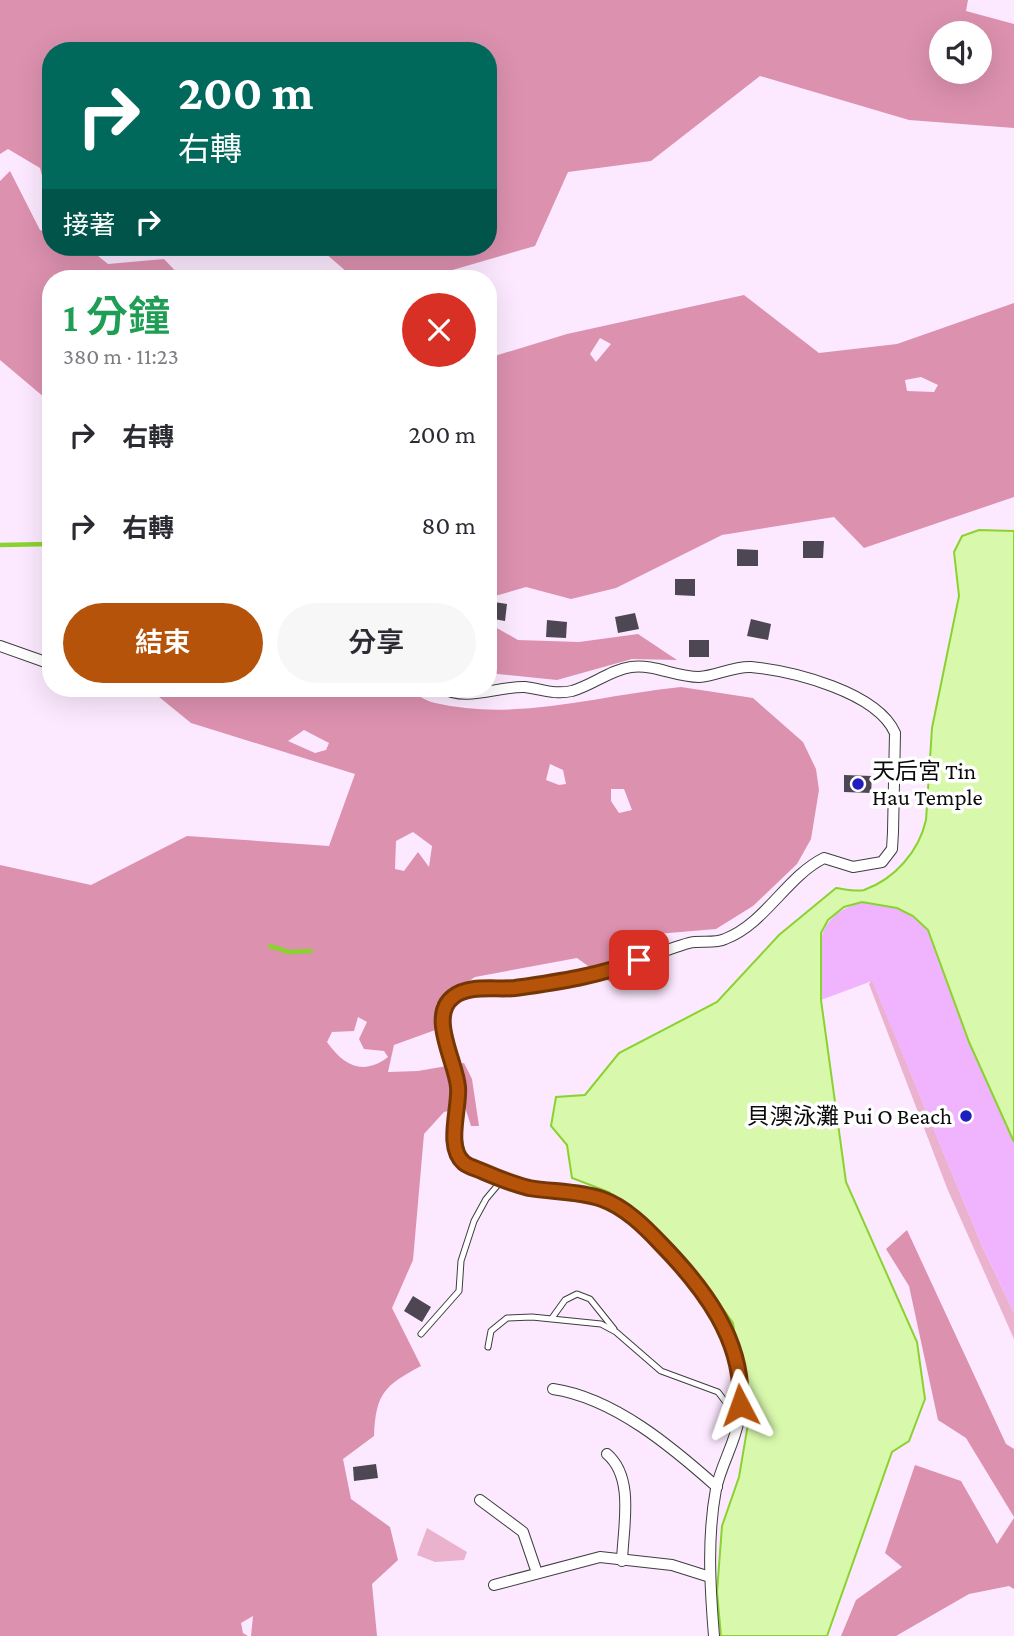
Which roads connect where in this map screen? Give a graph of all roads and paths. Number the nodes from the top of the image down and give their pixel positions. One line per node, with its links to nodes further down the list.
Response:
1 (0, 646): 2 (street)
2 (42, 661)
3 (497, 690): 4 (street)
4 (502, 1180): 7 (lane); 10 (street)
5 (552, 1318): 6 (lane); 6 (lane); 8 (lane)
6 (616, 1332): 10 (lane)
7 (421, 1334)
8 (488, 1347)
9 (553, 1389): 12 (street)
10 (739, 1420): 12 (street)
11 (607, 1454): 14 (street)
12 (717, 1487): 16 (street)
13 (480, 1500): 15 (street)
14 (622, 1561): 15 (street); 16 (street)
15 (537, 1573): 17 (street)
16 (710, 1577): 18 (street)
17 (494, 1585)
18 (714, 1636)

